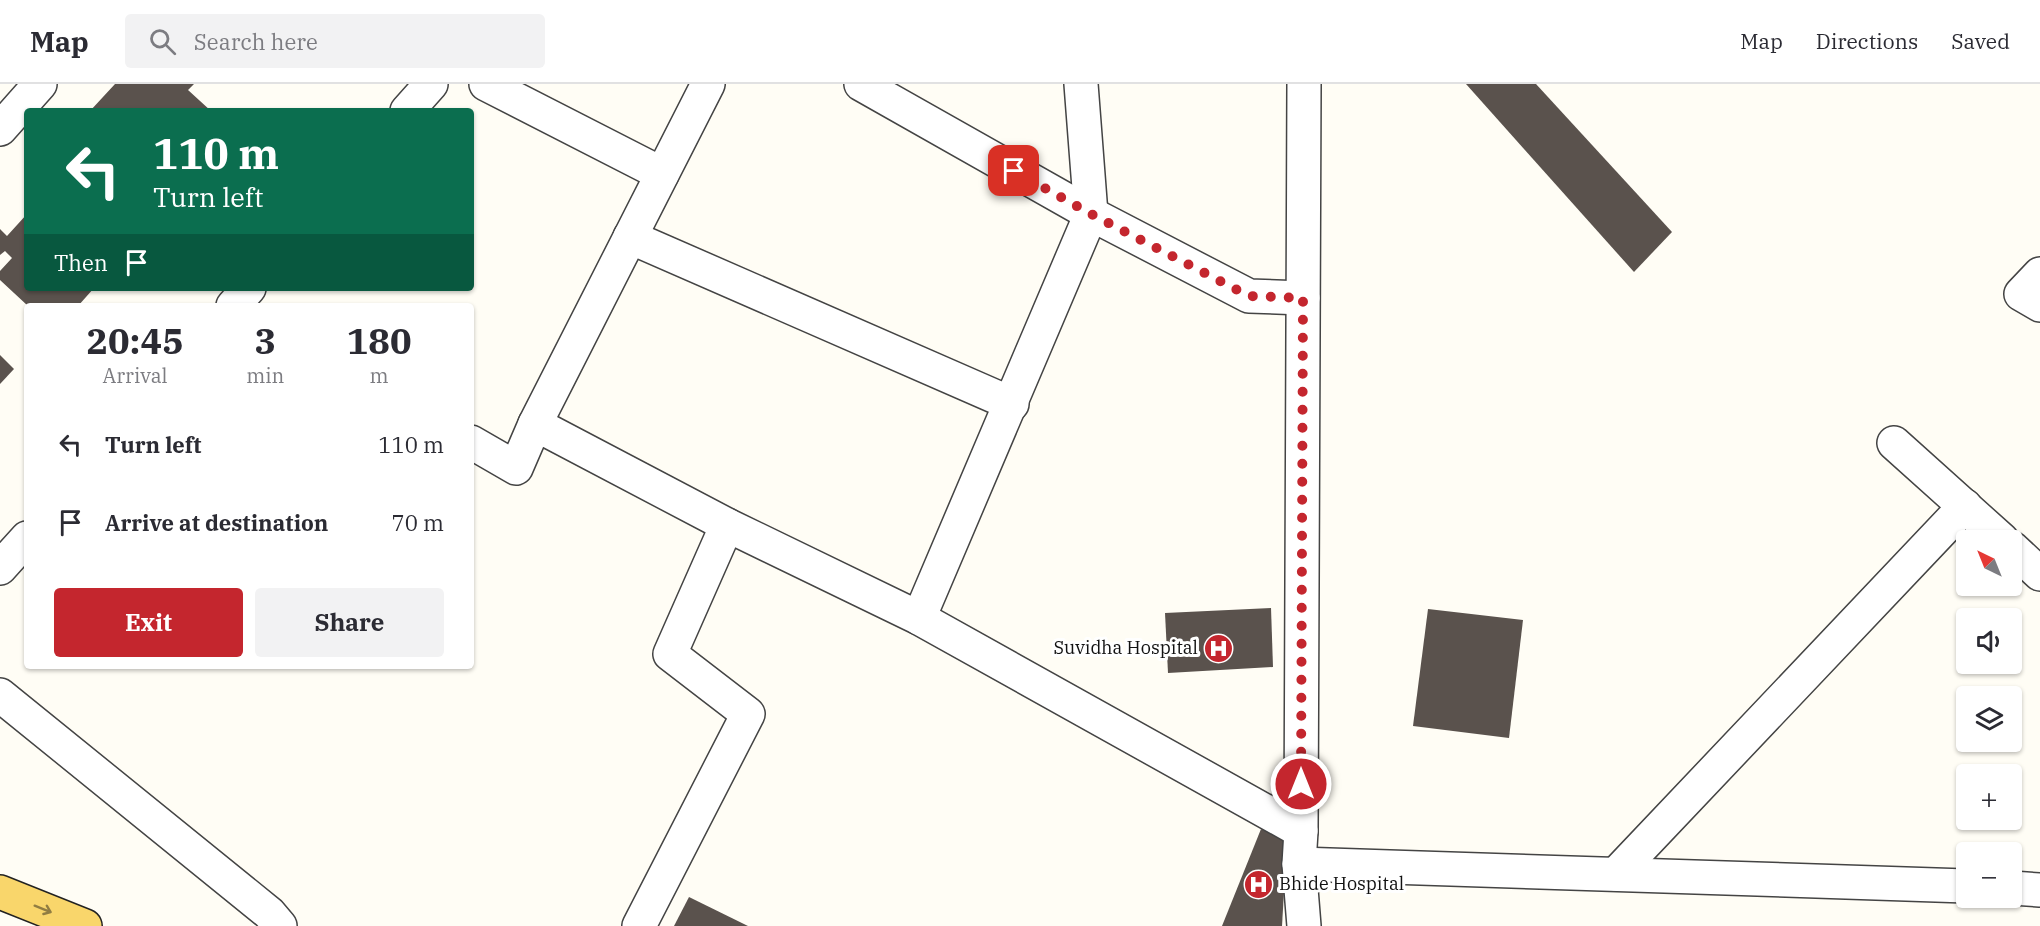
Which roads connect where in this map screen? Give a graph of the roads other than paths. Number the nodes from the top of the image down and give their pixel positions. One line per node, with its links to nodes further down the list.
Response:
1 (40, 84): 9 (street)
2 (432, 84): 8 (street)
3 (486, 84): 10 (street)
4 (708, 84): 10 (street)
5 (861, 84): 11 (street)
6 (1081, 84): 11 (street)
7 (1304, 84): 15 (street)
8 (410, 108)
9 (0, 129)
10 (662, 174): 12 (street)
11 (1091, 214): 15 (street); 18 (street)
12 (630, 237): 18 (street); 19 (street)
13 (2040, 274): 17 (street)
14 (246, 291): 16 (street)
15 (1303, 298): 31 (street)
16 (236, 303)
17 (2040, 305)
18 (1012, 404): 29 (street)
19 (535, 424): 21 (street); 23 (street)
20 (1894, 443): 22 (street)
21 (474, 444)
22 (1965, 507): 24 (street); 33 (street)
23 (728, 525): 29 (street); 40 (street)
24 (1991, 530)
25 (24, 541): 27 (street)
26 (2022, 557): 28 (street)
27 (0, 568)
28 (2040, 574)
29 (919, 618): 31 (street)
30 (0, 695): 39 (street)
31 (1301, 831): 32 (street)
32 (1299, 864): 33 (street); 41 (street)
33 (1616, 874): 34 (street)
34 (1956, 886)
35 (2022, 889): 36 (street)
36 (2040, 890)
37 (0, 892): 38 (main road, one-way to 38)
38 (85, 926)
39 (280, 926)
40 (639, 926)
41 (1304, 926)

